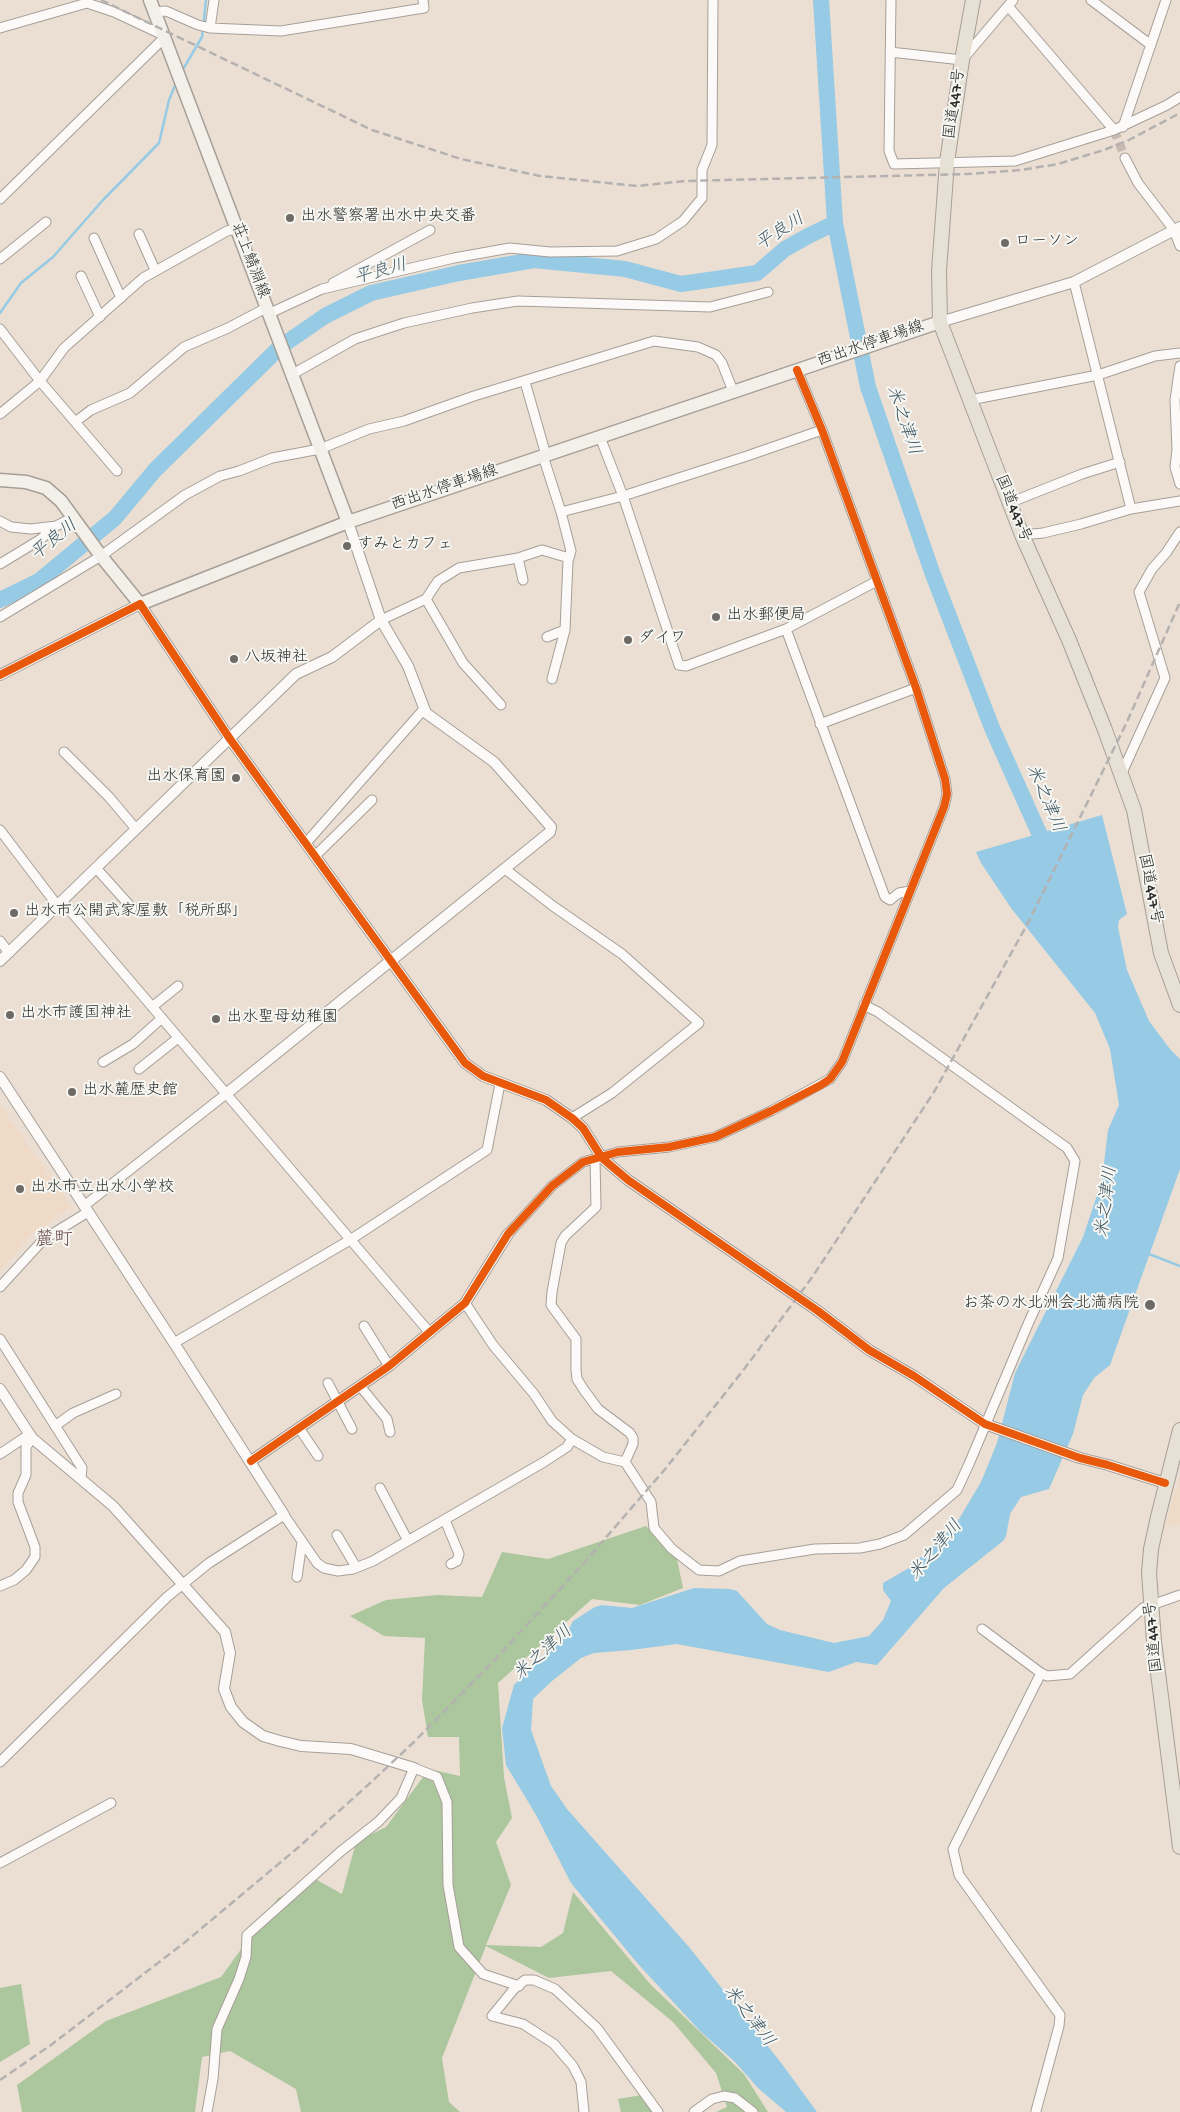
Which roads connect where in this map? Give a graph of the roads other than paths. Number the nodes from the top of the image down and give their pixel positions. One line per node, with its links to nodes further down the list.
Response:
1 (214, 0): 11 (street)
2 (423, 0): 11 (street)
3 (713, 0): 33 (street)
4 (891, 0): 14 (street)
5 (973, 0): 15 (highway, 国道447号)
6 (1091, 0): 13 (street)
7 (1162, 2): 13 (street)
8 (1011, 3): 15 (street); 18 (street)
9 (152, 6): 11 (street); 12 (main road, 荘上鯖淵線)
10 (0, 28): 12 (street)
11 (210, 28)
12 (164, 37): 21 (street); 24 (main road, 荘上鯖淵線)
13 (1151, 44): 17 (street)
14 (890, 52): 15 (street); 20 (street)
15 (962, 60): 20 (highway, 国道447号)
16 (1180, 97): 17 (street)
17 (1123, 126): 18 (street)
18 (1114, 130): 20 (street)
19 (1125, 158): 23 (street)
20 (947, 162): 38 (highway, 国道447号)
21 (0, 199)
22 (46, 222): 29 (street)
23 (1177, 228): 28 (street); 32 (street)
24 (236, 229): 30 (street); 36 (main road, 荘上鯖淵線)
25 (430, 230): 33 (street)
26 (139, 234): 30 (street)
27 (94, 238): 35 (street)
28 (1180, 246)
29 (0, 259)
30 (155, 270): 35 (street)
31 (81, 276): 37 (street)
32 (1074, 282): 38 (street); 44 (street)
33 (322, 289): 36 (street)
34 (768, 292): 43 (street)
35 (122, 298): 37 (street)
36 (267, 311): 43 (main road, 荘上鯖淵線); 50 (street)
37 (100, 317): 45 (street)
38 (934, 324): 42 (main road, 西出水停車場線); 48 (highway, 国道447号)
39 (0, 329): 45 (street)
40 (1180, 353): 44 (street)
41 (1180, 366): 58 (street)
42 (801, 369): 47 (main road, 西出水停車場線); 51 (street)
43 (291, 375): 53 (main road, 荘上鯖淵線)
44 (1098, 375): 48 (street); 55 (street)
45 (40, 381): 49 (street); 50 (street)
46 (525, 382): 47 (street); 53 (street); 54 (street)
47 (733, 391): 52 (main road, 西出水停車場線)
48 (970, 400): 61 (highway, 国道447号)
49 (0, 414)
50 (75, 422): 56 (street)
51 (822, 430): 59 (street); 75 (street)
52 (600, 437): 54 (main road, 西出水停車場線); 59 (street)
53 (320, 449): 66 (main road, 荘上鯖淵線); 70 (street)
54 (544, 456): 63 (street); 66 (main road, 西出水停車場線)
55 (1120, 462): 61 (street); 62 (street)
56 (117, 471)
57 (0, 480): 64 (main road)
58 (1180, 484)
59 (623, 496): 63 (street); 80 (street)
60 (1180, 501): 62 (street)
61 (1009, 503): 69 (highway, 国道447号)
62 (1131, 509): 69 (street)
63 (561, 512): 72 (street)
64 (74, 517): 67 (street); 70 (main road)
65 (0, 521): 67 (street)
66 (348, 522): 77 (main road, 西出水停車場線); 79 (street)
67 (56, 526): 73 (street)
68 (1180, 532): 91 (street)
69 (1022, 535): 91 (highway, 国道447号)
70 (100, 556): 77 (main road); 78 (street)
71 (518, 558): 72 (street); 74 (street); 76 (street)
72 (569, 558): 81 (street)
73 (0, 564)
74 (523, 580)
75 (877, 581): 80 (street); 85 (street)
76 (426, 599): 79 (street); 86 (street)
77 (140, 604): 83 (street); 89 (street)
78 (0, 616)
79 (381, 620): 87 (street); 89 (street)
80 (786, 629): 88 (street)
81 (565, 630): 82 (street); 84 (street)
82 (547, 637)
83 (0, 675)
84 (552, 679)
85 (916, 688): 88 (street); 99 (street)
86 (501, 705)
87 (424, 709): 95 (street); 98 (street)
88 (820, 724): 99 (street)
89 (230, 739): 93 (street); 95 (street)
90 (64, 752): 93 (street)
91 (1121, 774): 108 (highway, 国道447号)
92 (372, 800): 96 (street)
93 (136, 829): 97 (street)
94 (0, 830): 100 (street)
95 (306, 843): 96 (street)
96 (315, 856): 105 (street)
97 (96, 868): 100 (street); 101 (street)
98 (505, 869): 105 (street); 117 (street)
99 (910, 891): 107 (street)
100 (60, 903): 103 (street); 109 (street)
101 (132, 908)
102 (0, 941): 103 (street)
103 (9, 953): 104 (street)
104 (0, 961)
105 (391, 962): 115 (street); 116 (street)
106 (178, 986): 109 (street)
107 (864, 1005): 118 (street); 134 (street)
108 (1180, 1005)
109 (152, 1007): 110 (street)
110 (162, 1018): 111 (street); 112 (street)
111 (178, 1038): 113 (street); 116 (street)
112 (103, 1062)
113 (139, 1069)
114 (0, 1078): 119 (street)
115 (500, 1084): 117 (street); 121 (street)
116 (226, 1094): 119 (street); 121 (street)
117 (572, 1118): 118 (street)
118 (599, 1158): 120 (street); 134 (street); 145 (street)
119 (86, 1209): 122 (street); 127 (street)
120 (508, 1234): 123 (street)
121 (350, 1240): 125 (street); 127 (street)
122 (0, 1287)
123 (465, 1303): 125 (street); 141 (street)
124 (364, 1326): 128 (street)
125 (430, 1333): 128 (street)
126 (0, 1339): 135 (street)
127 (174, 1343): 144 (street)
128 (389, 1366): 130 (street)
129 (328, 1383): 133 (street)
130 (360, 1386): 133 (street); 139 (street)
131 (0, 1389): 140 (street)
132 (116, 1394): 135 (street)
133 (337, 1402): 136 (street); 137 (street)
134 (985, 1424): 145 (street); 147 (street)
135 (55, 1426): 146 (street)
136 (299, 1428): 143 (street); 144 (street)
137 (352, 1429)
138 (1180, 1430): 147 (highway, 国道447号)
139 (390, 1432)
140 (31, 1436): 142 (street); 146 (street); 158 (street)
141 (572, 1439): 145 (street); 150 (street)
142 (0, 1454)
143 (318, 1456)
144 (251, 1461): 149 (street)
145 (625, 1462)
146 (81, 1478): 157 (street)
147 (1165, 1483): 160 (highway, 国道447号)
148 (380, 1488): 152 (street)
149 (284, 1515): 153 (street); 157 (street)
150 (444, 1520): 152 (street); 154 (street)
151 (337, 1535): 155 (street)
152 (408, 1541): 155 (street)
153 (302, 1542): 155 (street); 156 (street)
154 (451, 1564)
155 (356, 1568)
156 (297, 1577)
157 (183, 1584): 163 (street); 164 (street)
158 (0, 1586)
159 (1180, 1595): 160 (street)
160 (1151, 1606): 162 (street); 166 (highway, 国道447号)
161 (982, 1629): 162 (street)
162 (1041, 1674): 169 (street)
163 (0, 1762)
164 (414, 1768): 168 (street); 170 (street)
165 (111, 1803): 167 (street)
166 (1180, 1846)
167 (0, 1863)
168 (519, 1986): 171 (street); 172 (street)
169 (1036, 2111)
170 (207, 2112)
171 (584, 2112)
172 (658, 2112)
173 (694, 2112): 174 (street)
174 (753, 2112)

